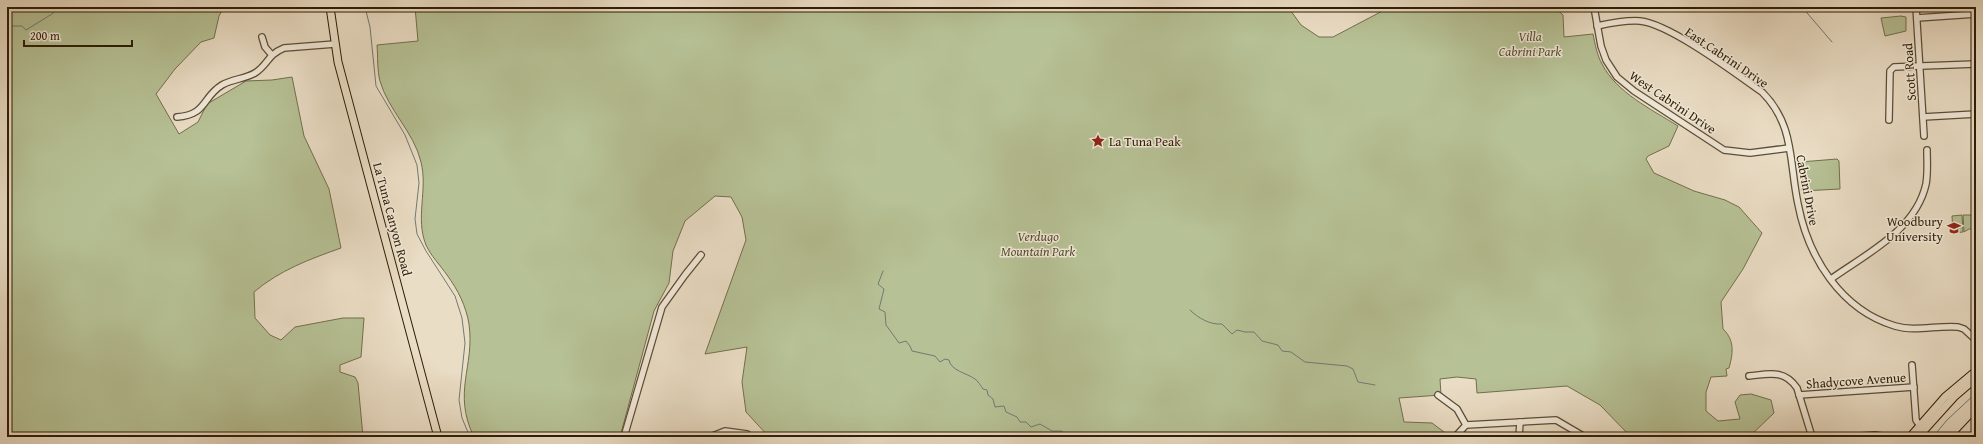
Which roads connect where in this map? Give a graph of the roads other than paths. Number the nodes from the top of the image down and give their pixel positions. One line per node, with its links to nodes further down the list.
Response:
1 (330, 7): 8 (main road, La Tuna Canyon Road)
2 (1594, 7): 6 (street, West Cabrini Drive)
3 (1916, 7): 5 (street, Scott Road)
4 (1976, 14): 5 (street)
5 (1917, 18): 11 (street, Scott Road)
6 (1597, 26): 17 (street, East Cabrini Drive); 17 (street, West Cabrini Drive)
7 (262, 37): 9 (street)
8 (335, 44): 9 (street); 35 (main road, La Tuna Canyon Road)
9 (271, 54): 13 (street)
10 (1976, 64): 11 (street)
11 (1920, 67): 14 (street, Scott Road); 15 (street)
12 (1976, 114): 14 (street)
13 (177, 117)
14 (1923, 117): 16 (street, Scott Road)
15 (1889, 120)
16 (1924, 136)
17 (1789, 148): 20 (street, Cabrini Drive)
18 (1926, 150): 20 (street)
19 (701, 256): 36 (street)
20 (1831, 279): 21 (street, Cabrini Drive)
21 (1976, 340)
22 (1912, 365): 26 (street)
23 (1976, 371): 32 (main road)
24 (1748, 376): 28 (street)
25 (1976, 378): 32 (main road)
26 (1914, 387): 28 (street, Shadycove Avenue); 32 (street)
27 (1438, 395): 31 (street)
28 (1799, 395): 41 (street)
29 (1976, 420): 46 (highway)
30 (1520, 422): 31 (street); 39 (street); 40 (street)
31 (1466, 425): 38 (street)
32 (1921, 428): 44 (main road); 45 (main road)
33 (1976, 428): 47 (highway)
34 (747, 434): 37 (street)
35 (438, 437)
36 (624, 437)
37 (710, 437)
38 (1455, 437)
39 (1519, 437)
40 (1584, 437)
41 (1812, 437)
42 (1846, 437): 43 (street)
43 (1889, 437)
44 (1910, 437)
45 (1918, 437)
46 (1960, 437)
47 (1967, 437)

